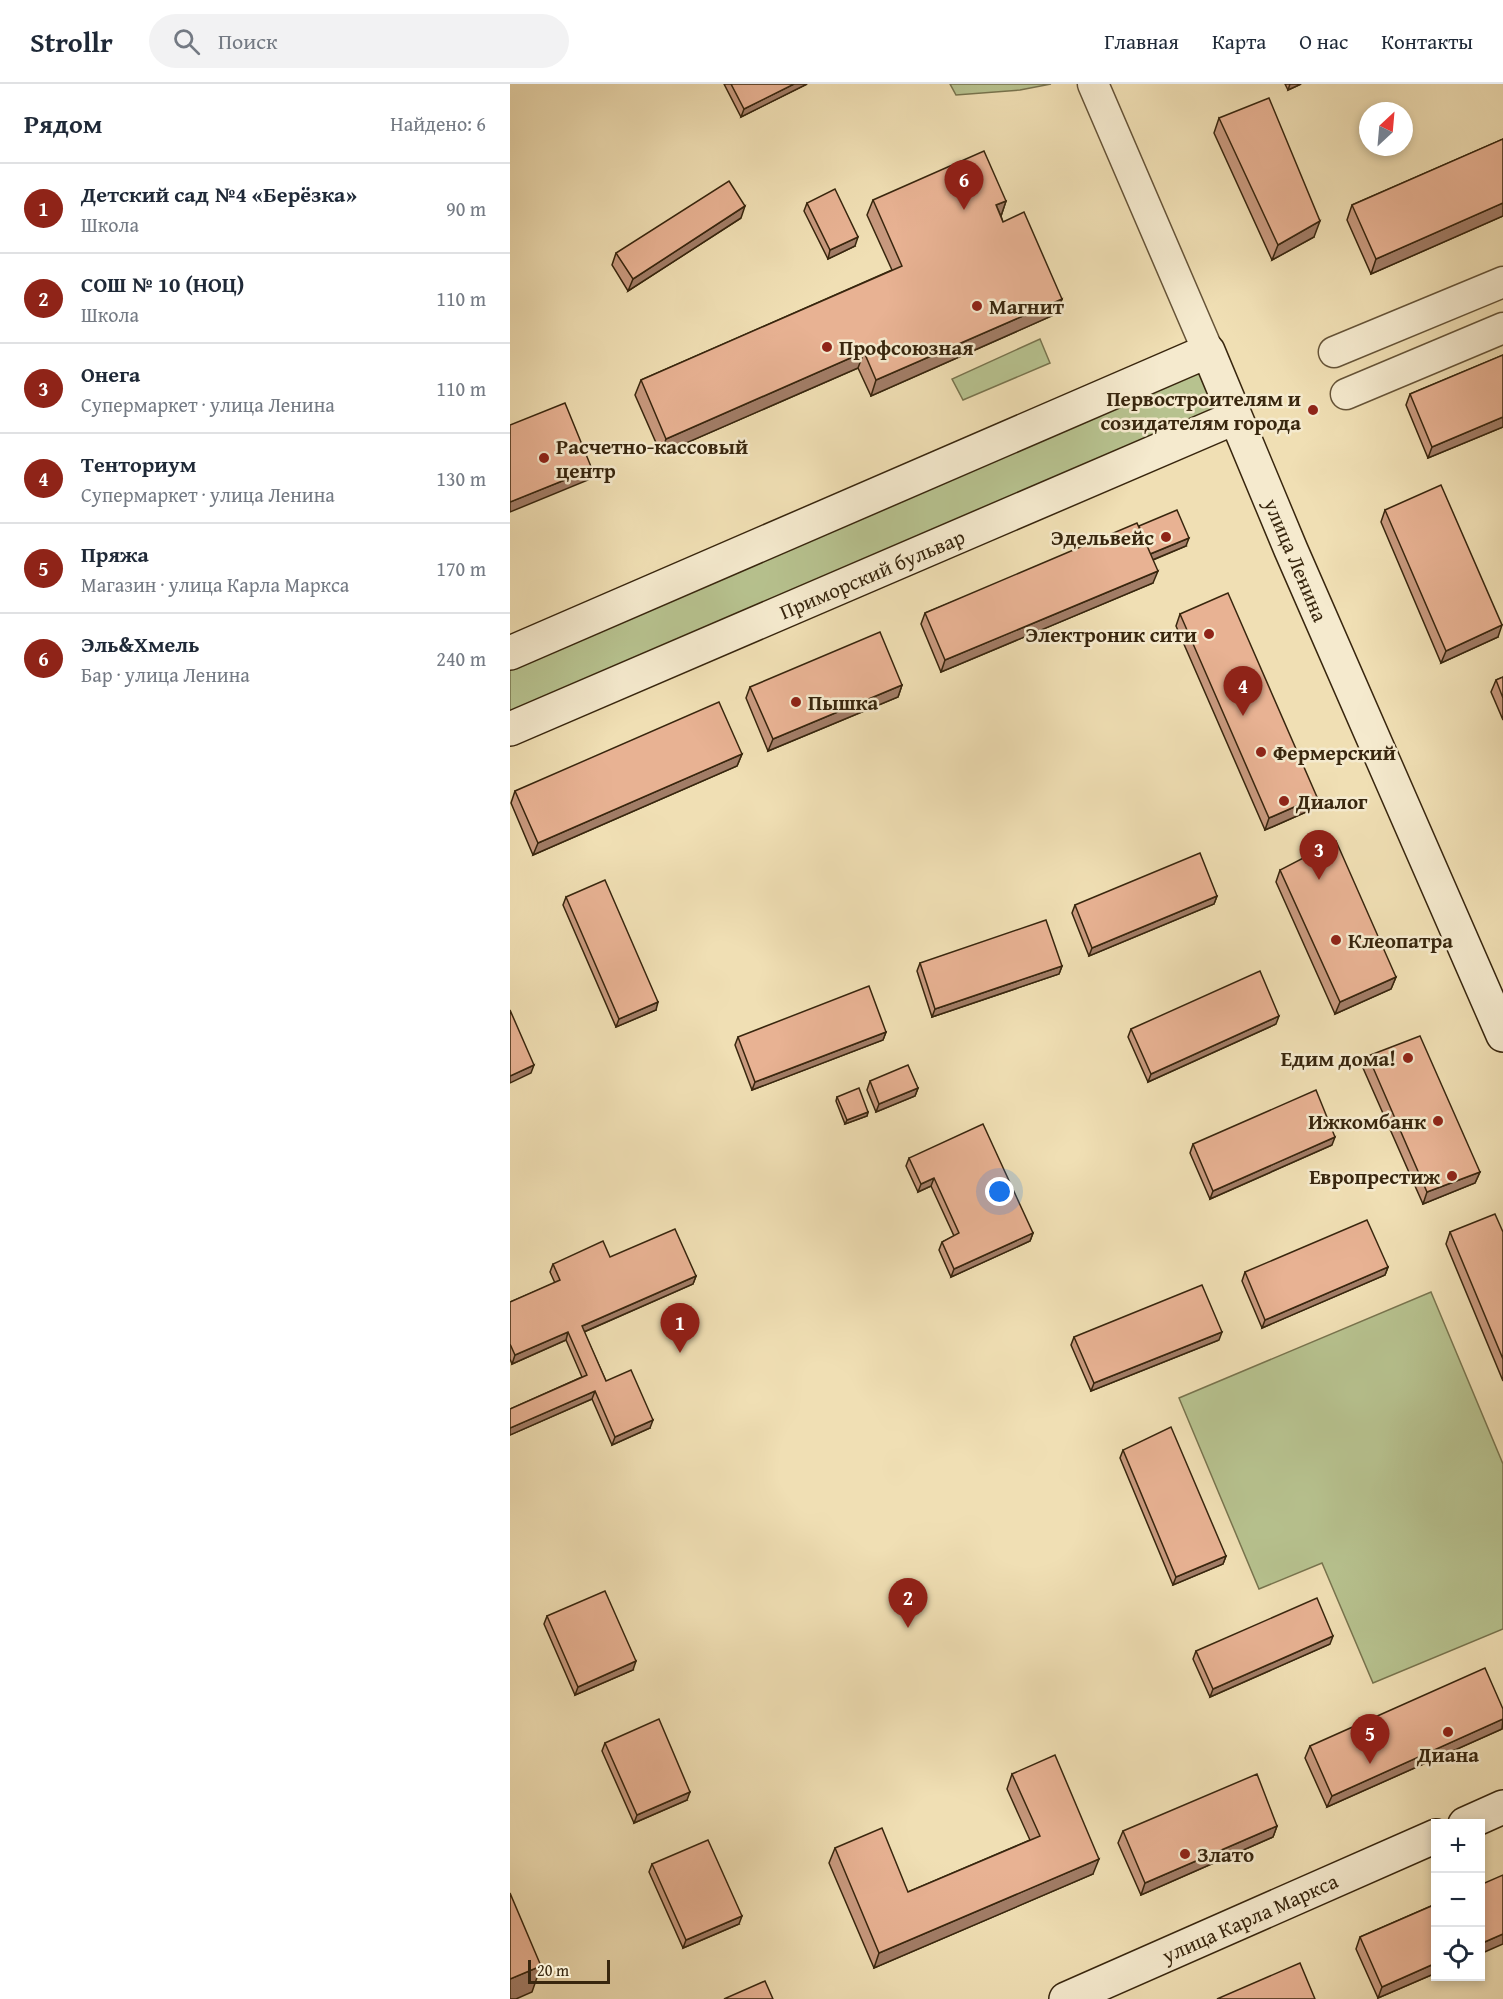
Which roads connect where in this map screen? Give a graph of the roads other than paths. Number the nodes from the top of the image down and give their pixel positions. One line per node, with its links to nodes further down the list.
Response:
1 (1093, 84): 4 (street, улица Ленина)
2 (1503, 282): 5 (street)
3 (1503, 328): 6 (street)
4 (1208, 351): 7 (street, улица Ленина); 8 (street)
5 (1334, 352)
6 (1346, 394)
7 (1234, 418): 9 (street, Приморский бульвар); 10 (street, улица Ленина)
8 (510, 653)
9 (510, 729)
10 (1503, 1035)
11 (1503, 1807): 12 (street)
12 (1476, 1819)
13 (1431, 1838): 14 (street, улица Карла Маркса)
14 (1066, 1999)

